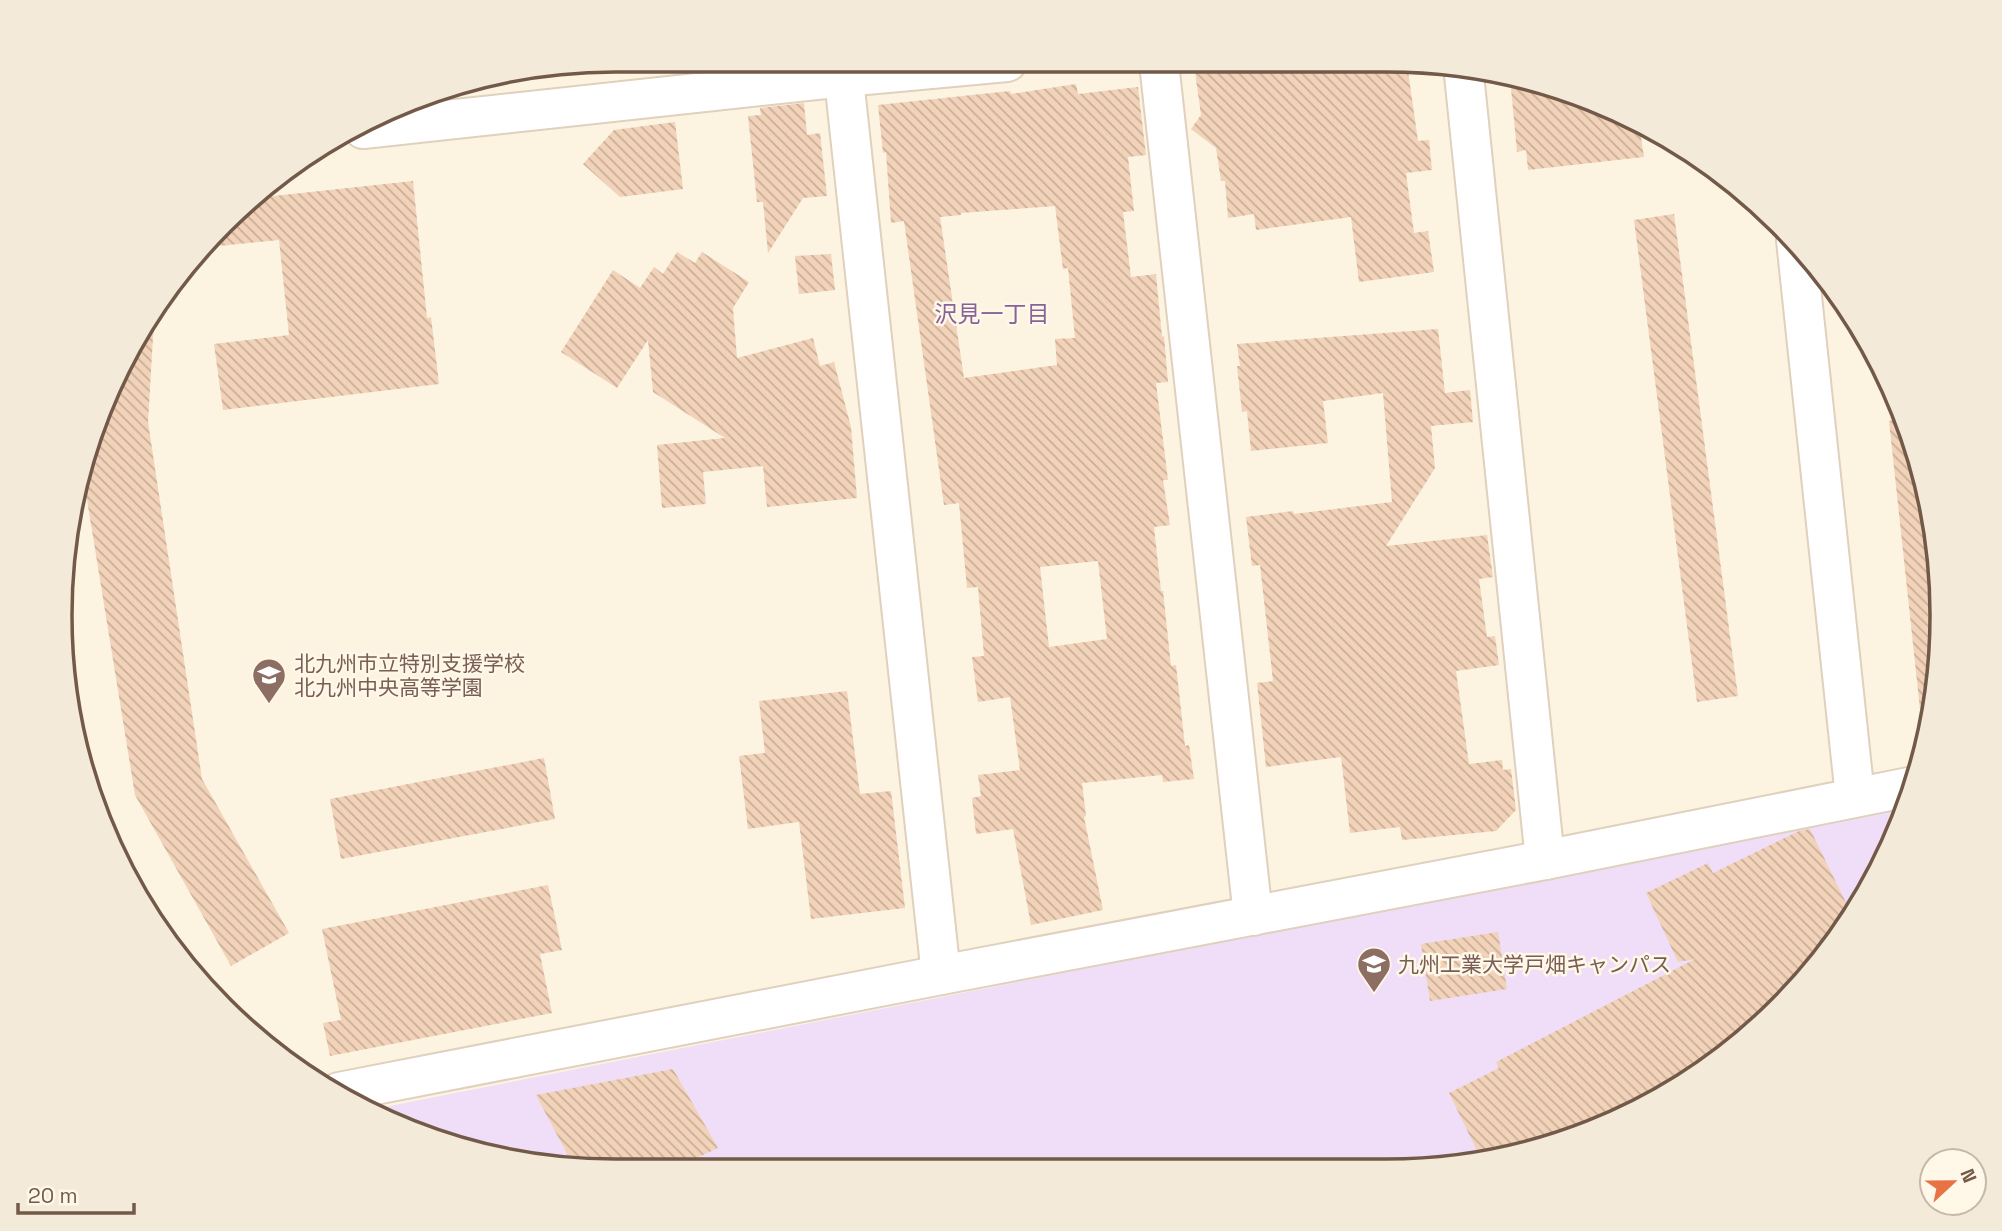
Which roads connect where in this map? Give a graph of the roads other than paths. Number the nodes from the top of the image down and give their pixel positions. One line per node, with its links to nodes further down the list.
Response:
1 (819, 72): 5 (street)
2 (843, 72): 11 (street)
3 (1160, 72): 10 (street)
4 (1464, 77): 9 (street)
5 (376, 127)
6 (1798, 261): 8 (street)
7 (1902, 788): 8 (street)
8 (1856, 797): 9 (street)
9 (1545, 860): 10 (street)
10 (1253, 916): 11 (street)
11 (941, 975): 12 (street)
12 (351, 1090)

